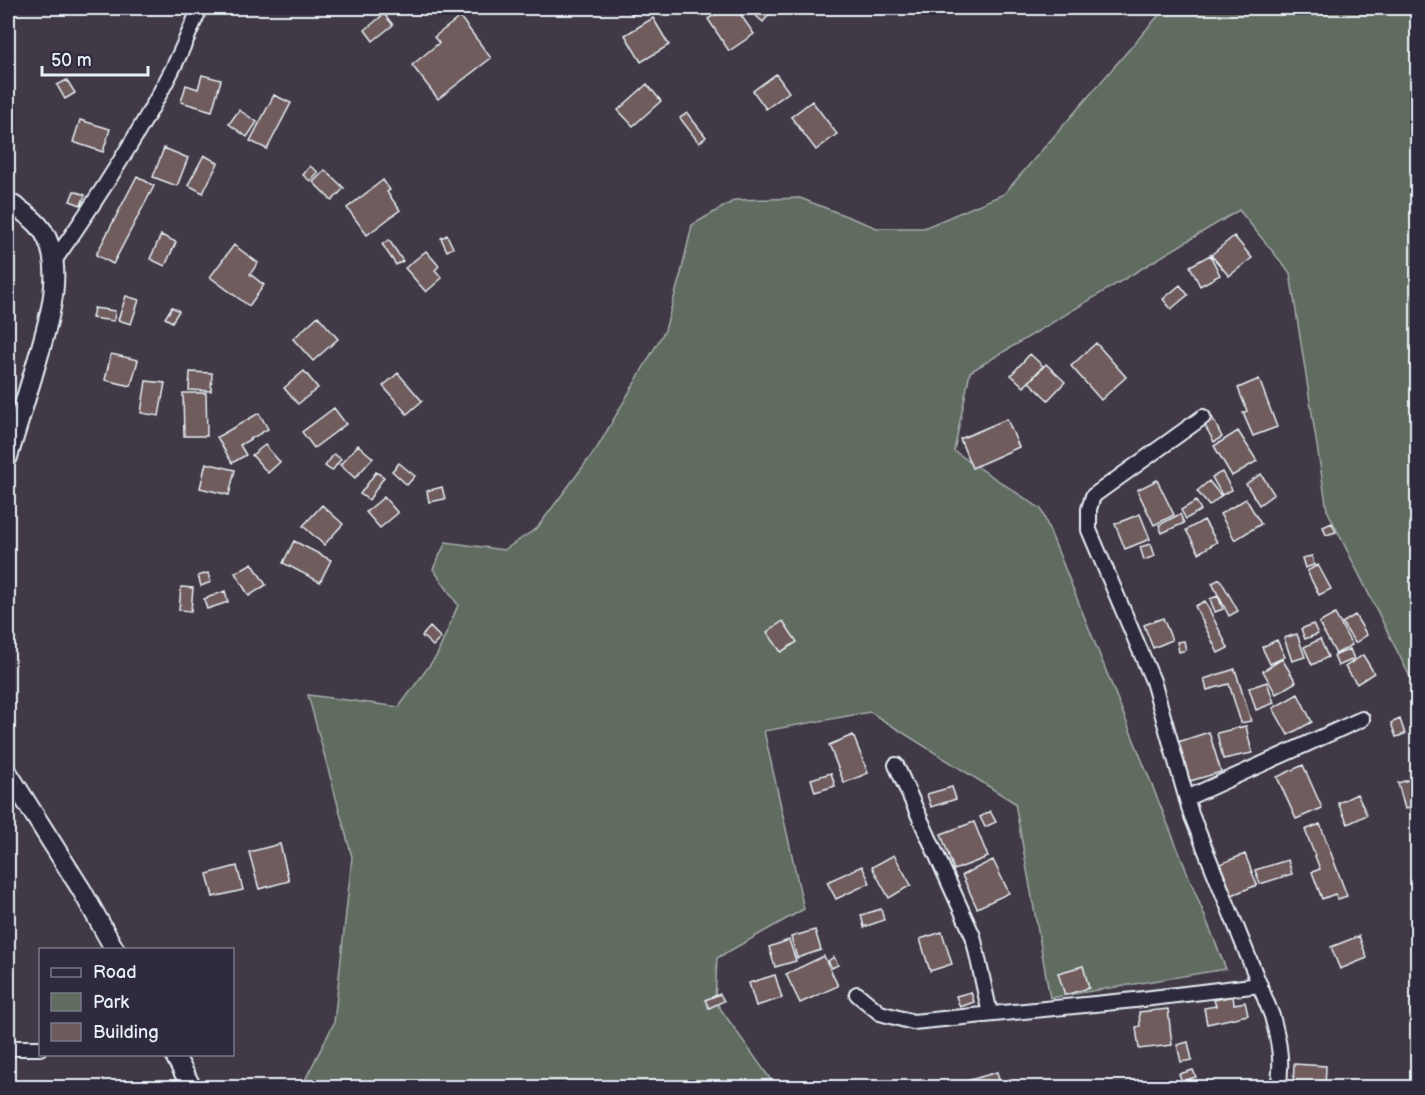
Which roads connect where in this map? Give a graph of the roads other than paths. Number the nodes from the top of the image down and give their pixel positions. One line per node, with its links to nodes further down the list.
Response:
1 (200, 8): 3 (street)
2 (8, 202): 3 (street)
3 (54, 261): 5 (street)
4 (1203, 417): 9 (street)
5 (8, 457)
6 (1362, 719): 9 (street)
7 (896, 765): 13 (street)
8 (8, 773): 10 (street)
9 (1187, 798): 11 (street)
10 (115, 948)
11 (1260, 985): 13 (street); 18 (street)
12 (857, 994): 13 (street)
13 (990, 1014)
14 (8, 1048): 15 (street)
15 (39, 1048)
16 (175, 1056): 17 (street)
17 (192, 1088)
18 (1278, 1088)

